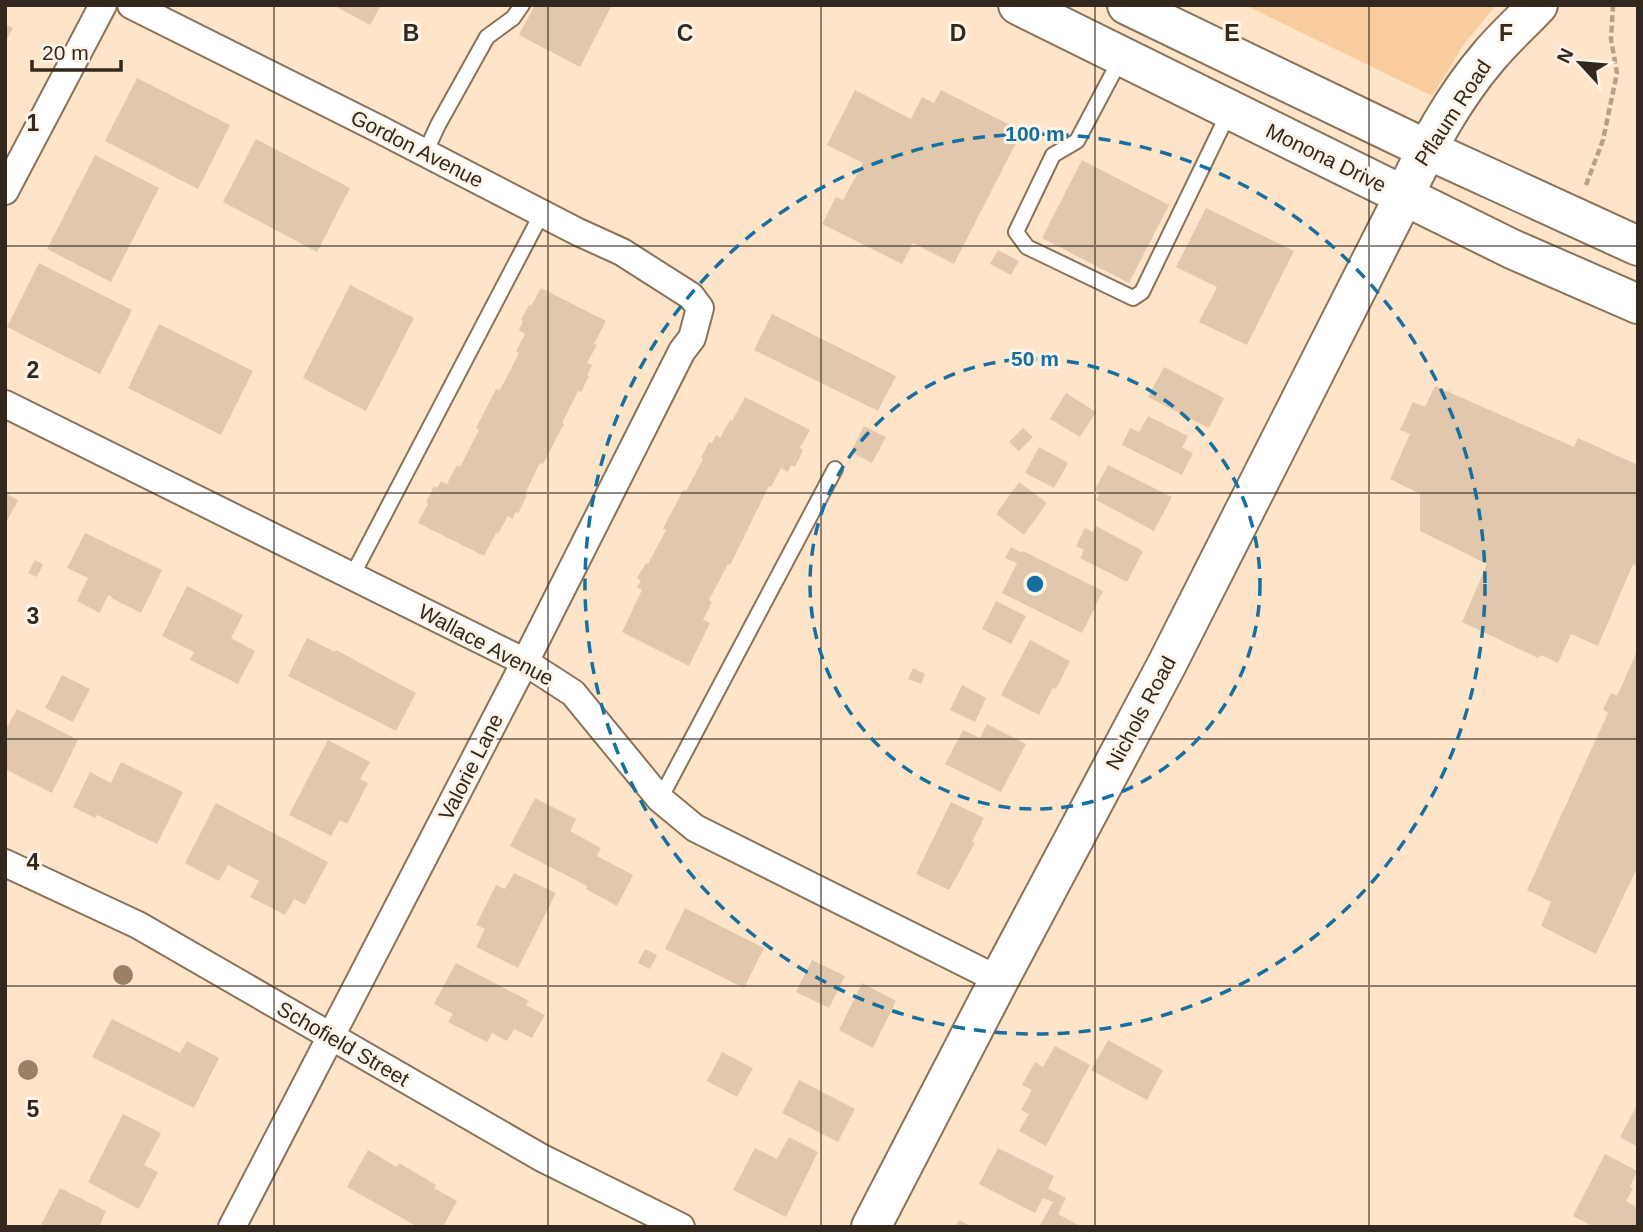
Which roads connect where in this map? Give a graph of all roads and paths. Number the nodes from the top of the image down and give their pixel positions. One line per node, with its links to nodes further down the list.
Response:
1 (103, 5): 12 (street)
2 (131, 5): 11 (street, Gordon Avenue)
3 (522, 5): 11 (lane)
4 (1018, 5): 8 (street, Monona Drive)
5 (1127, 5): 10 (street)
6 (1538, 5): 10 (street, Pflaum Road)
7 (1613, 5): 13 (path)
8 (1121, 57): 9 (street, Monona Drive); 9 (lane)
9 (1230, 110): 14 (street, Monona Drive)
10 (1426, 149): 14 (street, Pflaum Road); 16 (street)
11 (425, 153): 15 (street, Gordon Avenue)
12 (5, 191)
13 (1583, 192)
14 (1404, 196): 18 (street, Monona Drive); 25 (street, Nichols Road)
15 (542, 214): 17 (street, Gordon Avenue); 21 (lane)
16 (1638, 246)
17 (697, 304): 22 (street, Valorie Lane)
18 (1638, 304)
19 (5, 404): 21 (street, Wallace Avenue)
20 (835, 469): 23 (lane)
21 (352, 576): 22 (street, Wallace Avenue)
22 (526, 662): 23 (street, Wallace Avenue); 26 (street, Valorie Lane)
23 (660, 799): 25 (street, Wallace Avenue)
24 (5, 863): 26 (street, Schofield Street)
25 (999, 981): 29 (street, Nichols Road)
26 (331, 1037): 27 (street, Valorie Lane); 28 (street, Schofield Street)
27 (232, 1227)
28 (681, 1227)
29 (870, 1227)

